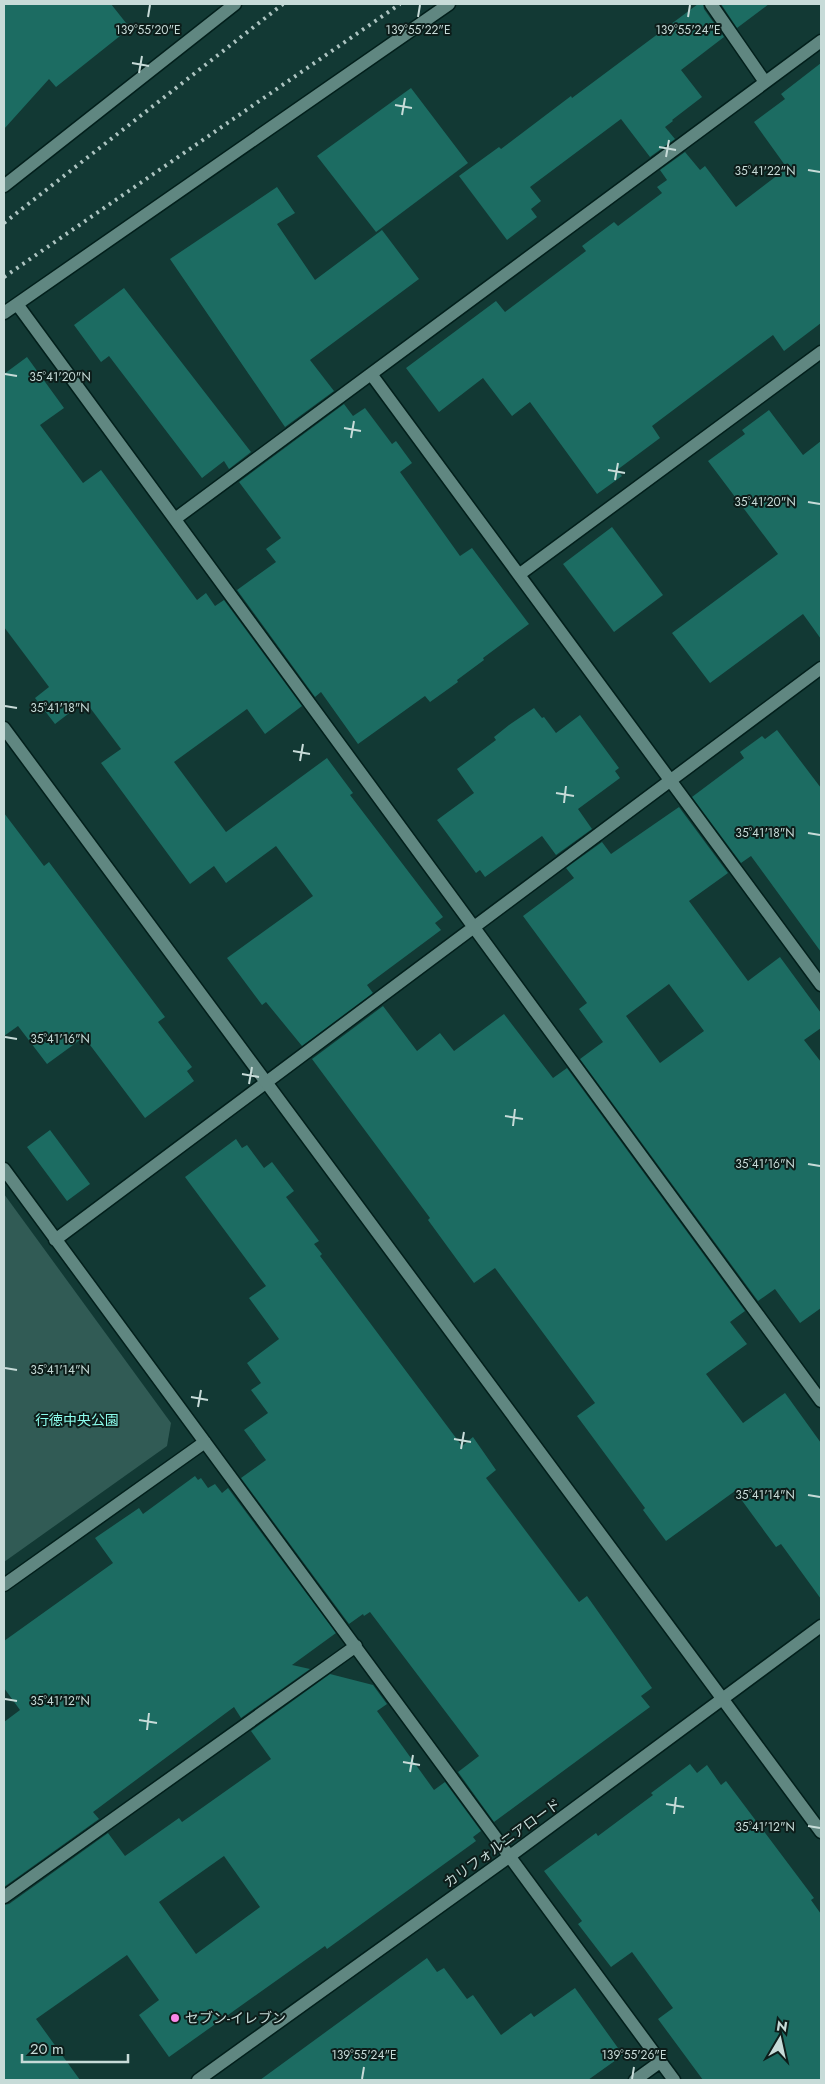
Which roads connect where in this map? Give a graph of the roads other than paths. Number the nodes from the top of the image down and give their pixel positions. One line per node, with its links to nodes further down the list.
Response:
1 (235, 4): 6 (street)
2 (449, 4): 7 (street)
3 (710, 4): 5 (street)
4 (821, 41): 5 (street)
5 (765, 82): 10 (street)
6 (4, 186)
7 (17, 304): 8 (street); 11 (street)
8 (4, 313)
9 (821, 352): 12 (street)
10 (371, 374): 11 (street); 12 (street)
11 (175, 519): 16 (street)
12 (520, 574): 15 (street)
13 (821, 668): 15 (street)
14 (4, 728): 18 (street)
15 (670, 781): 16 (street); 17 (street)
16 (473, 928): 18 (street); 21 (street)
17 (821, 985)
18 (267, 1083): 20 (street); 26 (street)
19 (4, 1169): 20 (street)
20 (55, 1240): 22 (street)
21 (821, 1401)
22 (205, 1442): 23 (street); 25 (street)
23 (4, 1585)
24 (821, 1626): 26 (street, カリフォルニアロード)
25 (356, 1646): 28 (street); 29 (street)
26 (724, 1699): 27 (street); 28 (street, カリフォルニアロード)
27 (821, 1832)
28 (510, 1856): 30 (street); 31 (street, カリフォルニアロード)
29 (4, 1897)
30 (660, 2062): 32 (street); 33 (street)
31 (198, 2080)
32 (636, 2080)
33 (674, 2080)

